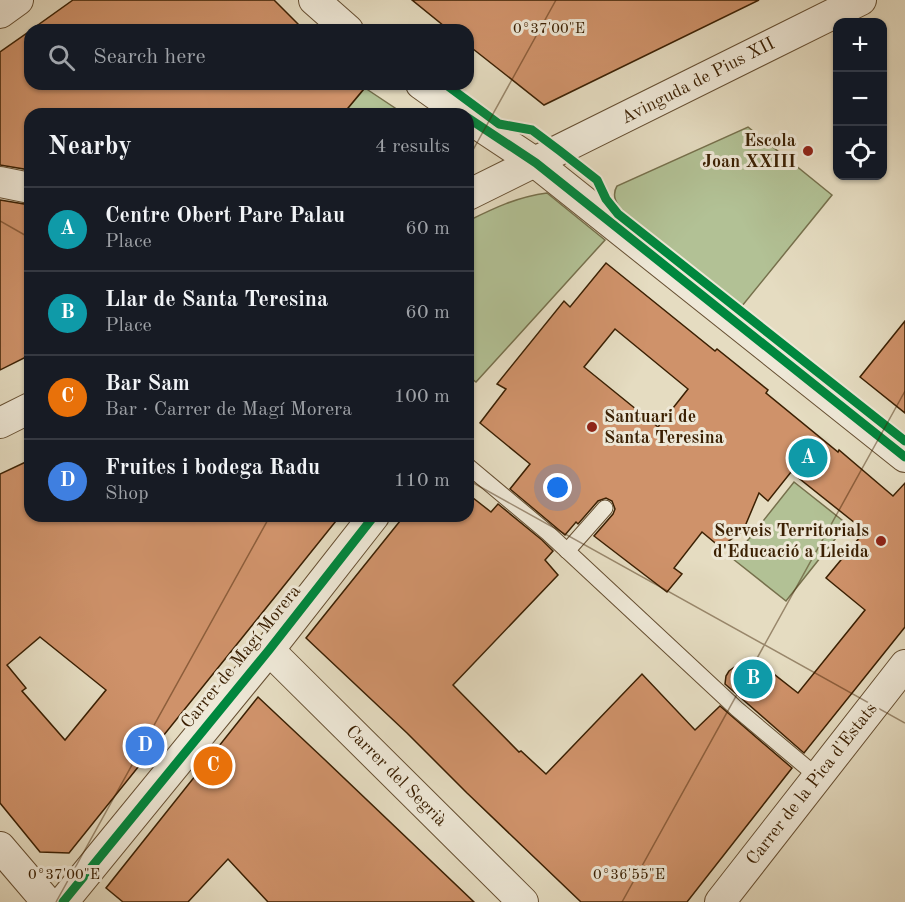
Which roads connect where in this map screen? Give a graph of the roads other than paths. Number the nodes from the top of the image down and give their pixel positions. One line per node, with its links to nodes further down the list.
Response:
1 (18, 0): 4 (street)
2 (314, 0): 5 (street)
3 (861, 0): 9 (street, Avinguda de Pius XII)
4 (0, 13)
5 (341, 24)
6 (429, 90): 7 (street)
7 (455, 108)
8 (474, 121): 9 (street)
9 (536, 163): 12 (street, Avinguda de Pius XII); 15 (street)
10 (0, 182): 11 (street)
11 (24, 187)
12 (474, 192)
13 (24, 411): 14 (street)
14 (0, 423)
15 (905, 457)
16 (474, 471): 19 (lane)
17 (605, 508): 19 (lane)
18 (369, 522): 20 (street, Carrer de Magí Morera)
19 (567, 551): 22 (lane)
20 (269, 650): 25 (street, Carrer de Magí Morera); 26 (street, Carrer del Segrià)
21 (905, 665): 22 (street, Carrer de la Pica d'Estats)
22 (818, 777): 27 (street, Carrer de la Pica d'Estats)
23 (0, 847): 24 (street)
24 (47, 902)
25 (63, 902)
26 (523, 902)
27 (720, 902)

